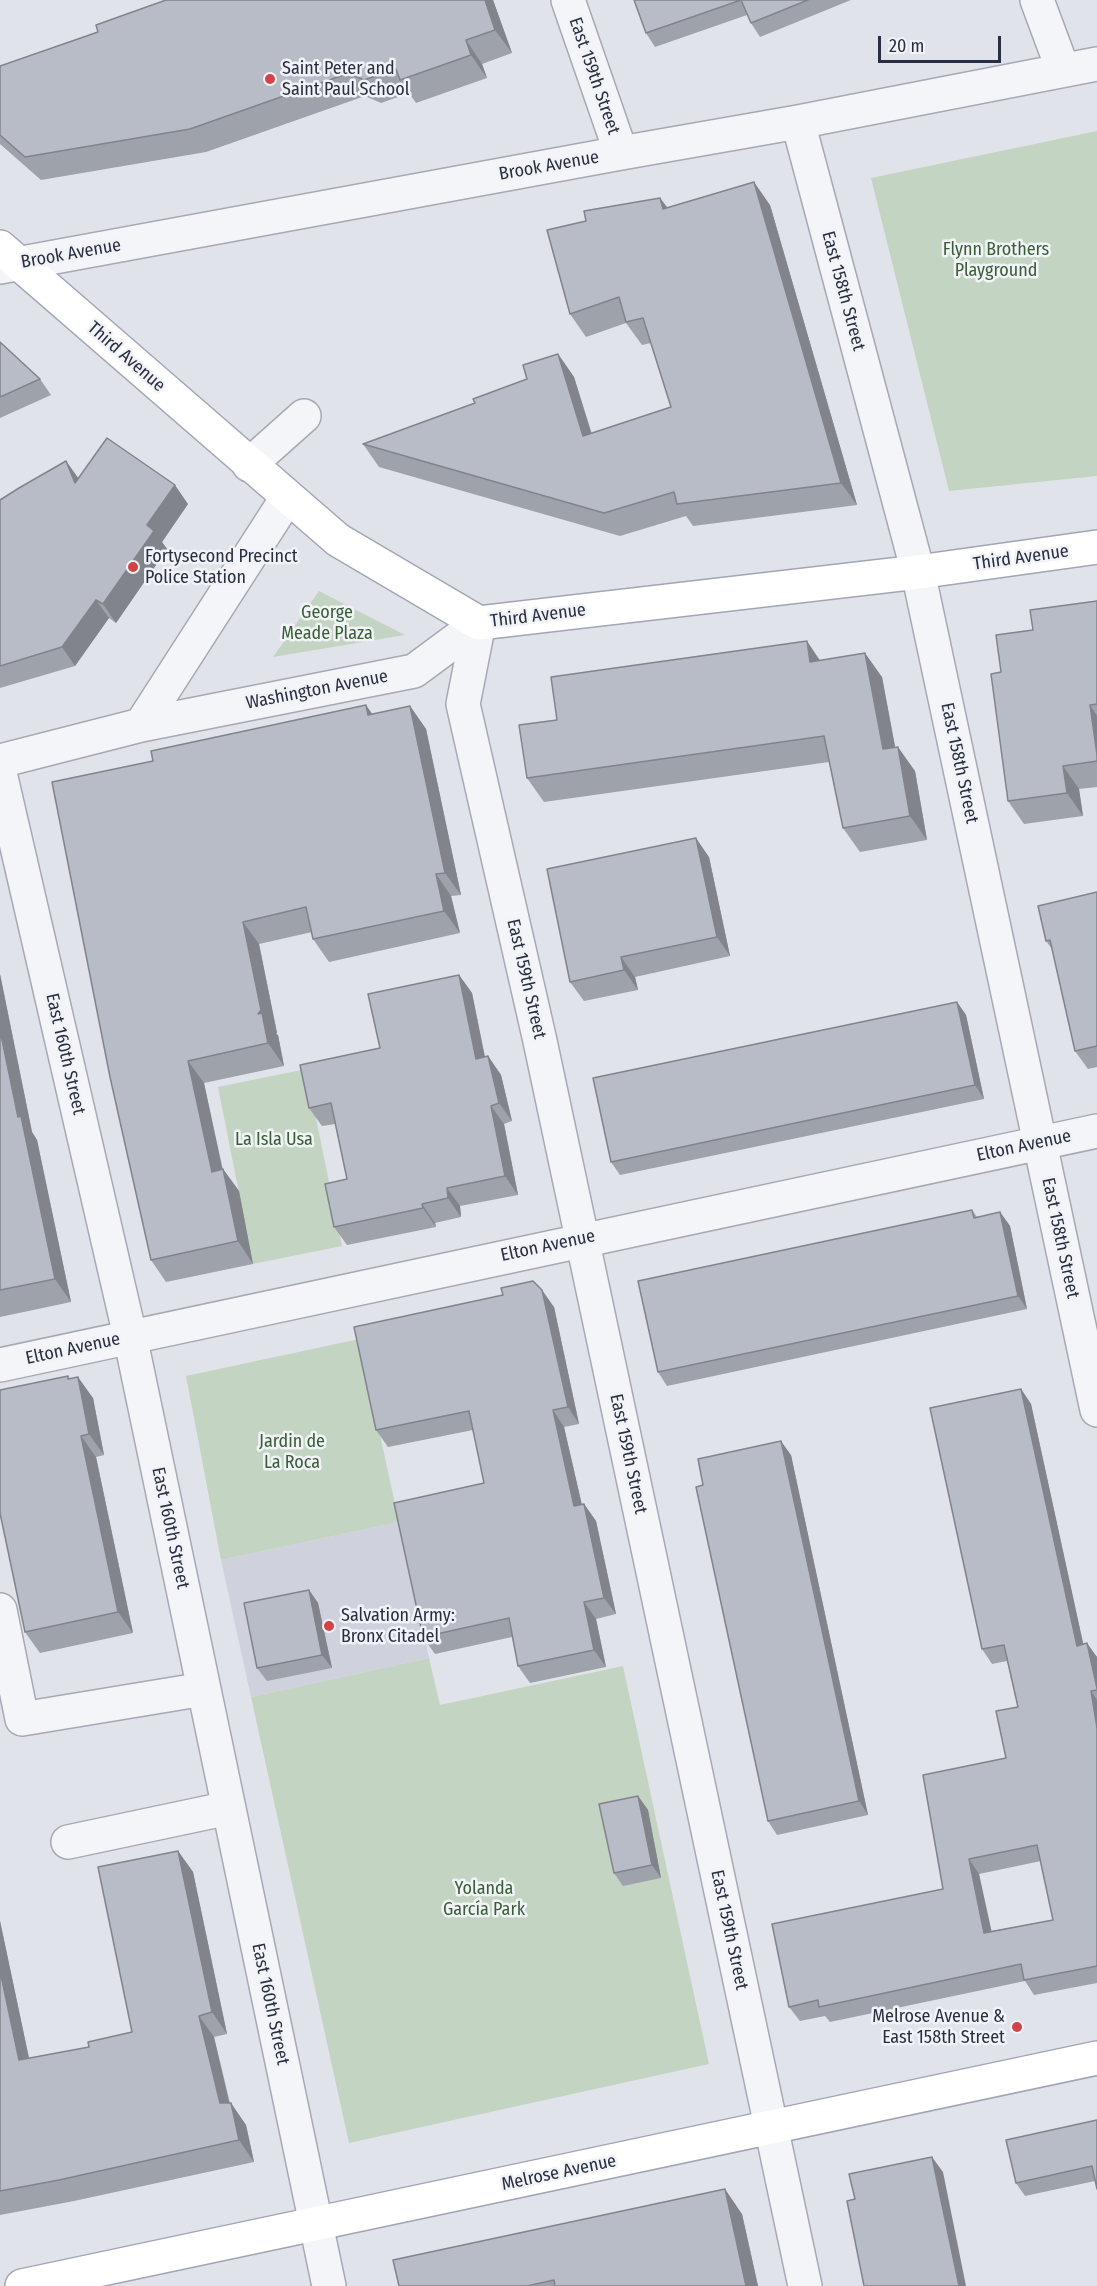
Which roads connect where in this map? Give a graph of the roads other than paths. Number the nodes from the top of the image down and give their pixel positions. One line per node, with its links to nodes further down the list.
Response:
1 (568, 0): 6 (street, East 159th Street)
2 (1037, 0): 4 (street)
3 (1097, 64): 4 (street, Brook Avenue)
4 (1063, 70): 5 (street, Brook Avenue)
5 (798, 122): 6 (street, Brook Avenue); 12 (street, East 158th Street)
6 (621, 153): 7 (street, Brook Avenue)
7 (7, 259): 9 (main road, Third Avenue)
8 (304, 416): 9 (street)
9 (249, 465): 10 (main road, Third Avenue)
10 (287, 498): 13 (main road, Third Avenue); 14 (street)
11 (1097, 547): 12 (main road, Third Avenue)
12 (918, 572): 13 (main road, Third Avenue); 18 (street, East 158th Street)
13 (479, 623): 14 (street, Washington Avenue); 19 (street, East 159th Street)
14 (141, 724): 15 (street, Washington Avenue)
15 (0, 761)
16 (0, 773): 20 (street, East 160th Street)
17 (1097, 1131): 18 (street, Elton Avenue)
18 (1040, 1143): 19 (street, Elton Avenue); 22 (street, East 158th Street)
19 (582, 1239): 20 (street, Elton Avenue); 28 (street, East 159th Street)
20 (130, 1336): 21 (street, Elton Avenue); 24 (street, East 160th Street)
21 (0, 1365)
22 (1097, 1410)
23 (0, 1610): 24 (street)
24 (204, 1689): 25 (street, East 160th Street)
25 (229, 1808): 26 (street); 29 (street, East 160th Street)
26 (68, 1842)
27 (1097, 2058): 28 (main road, Melrose Avenue)
28 (771, 2128): 29 (main road, Melrose Avenue); 33 (street, East 159th Street)
29 (316, 2224): 30 (main road, Melrose Avenue); 32 (street, East 160th Street)
30 (71, 2281): 31 (main road, Melrose Avenue)
31 (21, 2286)
32 (329, 2286)
33 (805, 2286)

